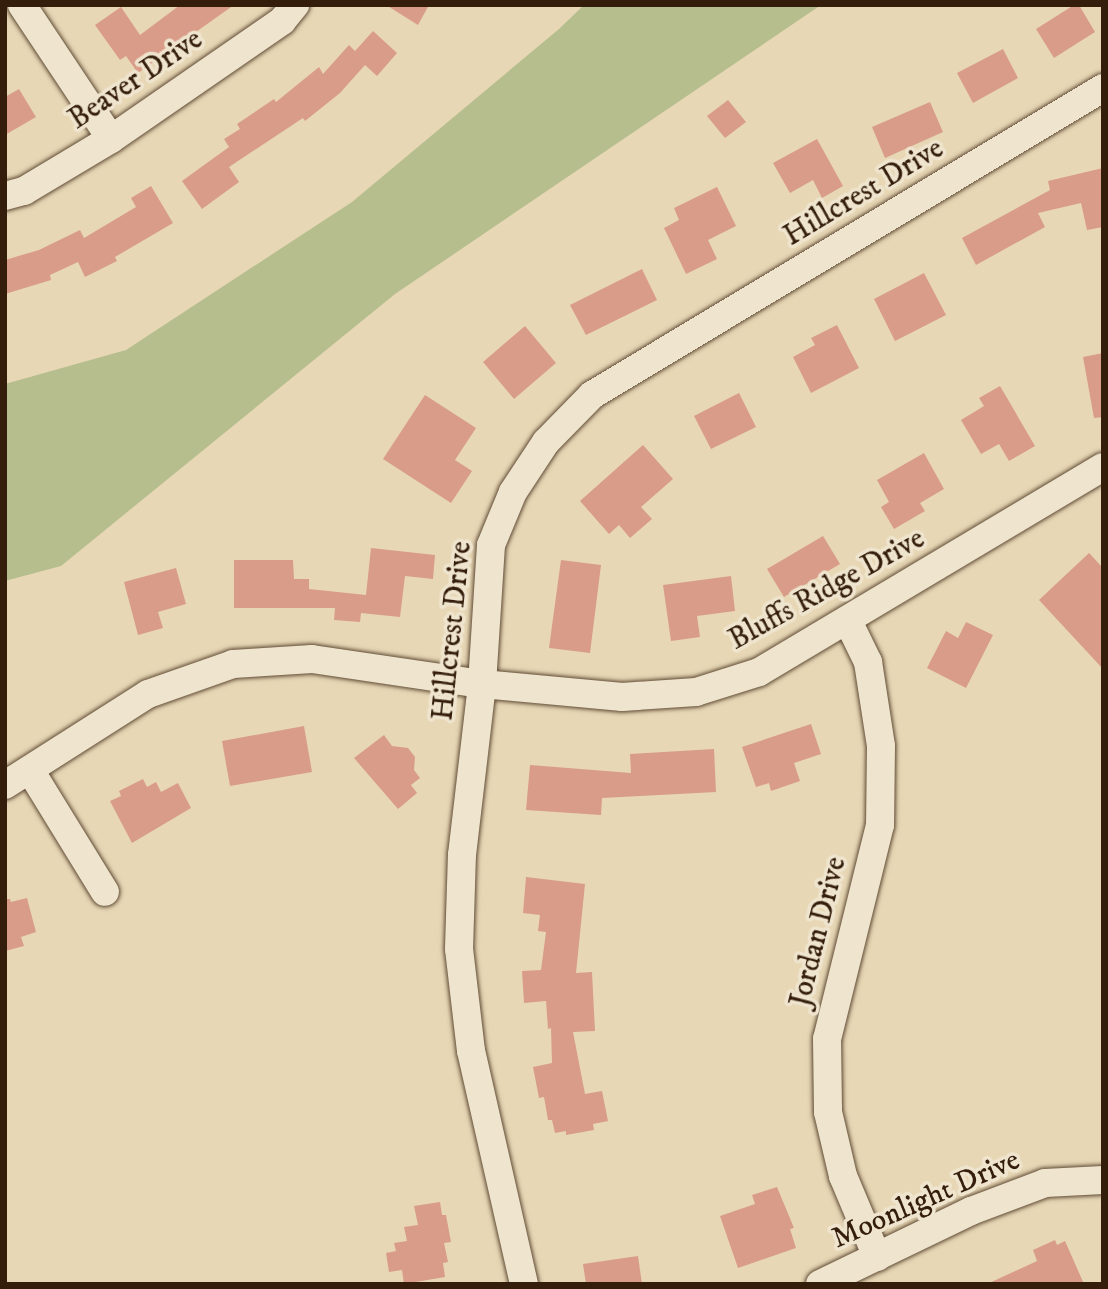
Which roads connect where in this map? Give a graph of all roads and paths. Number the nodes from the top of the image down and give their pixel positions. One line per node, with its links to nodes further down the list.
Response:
1 (22, 5): 4 (street)
2 (295, 5): 4 (street, Beaver Drive)
3 (1103, 88): 8 (street, Hillcrest Drive)
4 (111, 139): 5 (street, Beaver Drive)
5 (5, 196)
6 (1103, 467): 7 (street, Bluffs Ridge Drive)
7 (848, 621): 8 (street, Bluffs Ridge Drive); 13 (street, Jordan Drive)
8 (482, 684): 9 (street, Bluffs Ridge Drive); 14 (street, Hillcrest Drive)
9 (30, 770): 10 (street, Bluffs Ridge Drive); 11 (street)
10 (5, 785)
11 (105, 892)
12 (1103, 1180): 13 (street, Moonlight Drive)
13 (877, 1257): 15 (street, Moonlight Drive)
14 (524, 1284)
15 (820, 1284)

